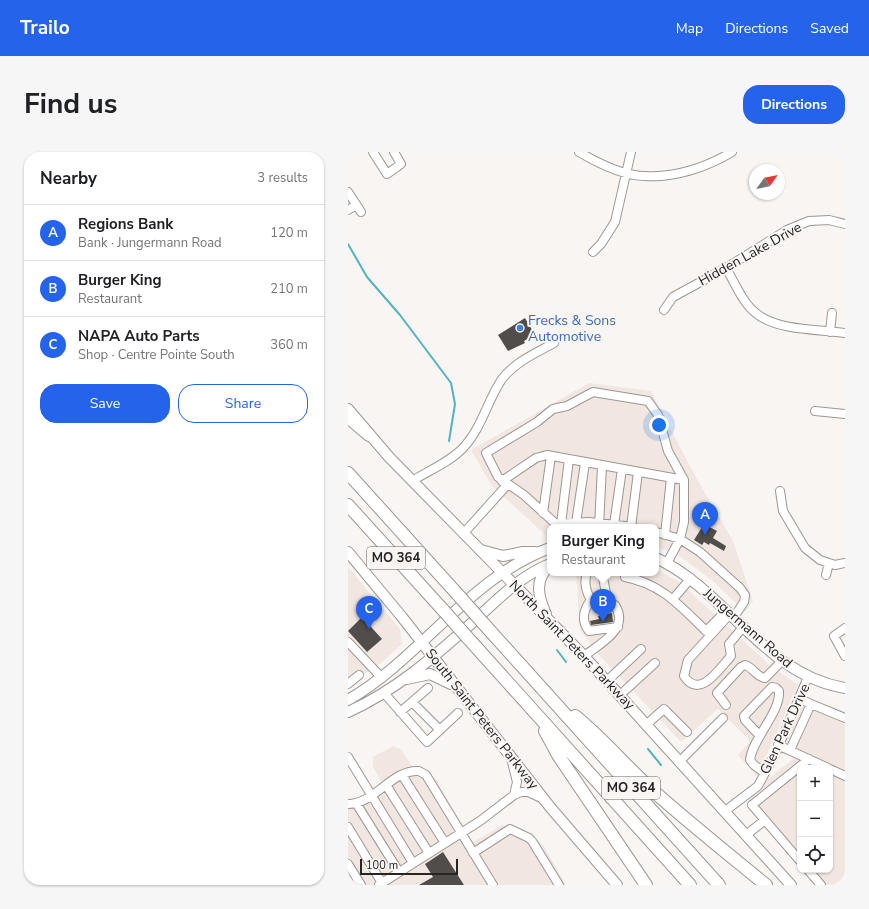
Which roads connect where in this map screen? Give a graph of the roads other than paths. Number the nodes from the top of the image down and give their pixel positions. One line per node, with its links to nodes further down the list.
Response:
1 (372, 152): 2 (street)
2 (394, 152)
3 (579, 152): 6 (street)
4 (631, 152): 6 (street)
5 (732, 152): 6 (street)
6 (627, 172): 12 (street)
7 (348, 192): 8 (street)
8 (356, 205): 9 (street); 10 (street)
9 (348, 210)
10 (361, 212)
11 (845, 224): 13 (street, Hidden Lake Drive)
12 (593, 252)
13 (726, 268): 14 (street, Hidden Lake Drive); 16 (street)
14 (664, 310)
15 (832, 313): 16 (street)
16 (830, 332): 17 (street)
17 (845, 334)
18 (554, 342): 33 (street)
19 (348, 410): 23 (main road, North Saint Peters Parkway)
20 (815, 411): 21 (street)
21 (845, 414)
22 (348, 417): 23 (highway)
23 (369, 435): 33 (main road, North Saint Peters Parkway)
24 (551, 456): 25 (street); 34 (street); 37 (street)
25 (569, 459): 26 (street); 39 (street)
26 (585, 462): 27 (street); 38 (street)
27 (602, 466): 28 (street); 41 (street)
28 (622, 469): 29 (street); 42 (street)
29 (638, 472): 31 (street); 43 (street)
30 (348, 473): 90 (highway, MO 364, bridge)
31 (671, 478): 32 (street); 46 (street)
32 (684, 480): 34 (street); 47 (street)
33 (412, 481): 45 (main road, North Saint Peters Parkway)
34 (505, 483): 37 (street); 45 (street)
35 (780, 491): 54 (street)
36 (348, 505): 101 (highway, MO 364, bridge)
37 (544, 513): 39 (street)
38 (576, 523): 39 (street); 40 (street)
39 (561, 524)
40 (588, 524)
41 (599, 524)
42 (614, 524)
43 (631, 524)
44 (659, 533): 46 (street)
45 (463, 534): 48 (main road, North Saint Peters Parkway)
46 (665, 535): 47 (street)
47 (680, 540): 53 (street); 68 (street)
48 (478, 549): 51 (main road); 58 (main road, North Saint Peters Parkway)
49 (547, 549): 51 (main road)
50 (348, 552): 74 (main road, South Saint Peters Parkway)
51 (539, 552): 58 (main road)
52 (659, 559): 53 (main road, Jungermann Road)
53 (667, 563): 63 (main road, Jungermann Road)
54 (829, 563): 55 (street); 59 (street)
55 (845, 563)
56 (547, 565): 64 (main road)
57 (547, 568): 69 (main road)
58 (502, 573): 64 (main road, North Saint Peters Parkway); 74 (main road)
59 (826, 575)
60 (586, 576): 66 (street)
61 (603, 576): 67 (street)
62 (625, 576): 65 (street)
63 (691, 578): 65 (street); 68 (main road, Jungermann Road)
64 (514, 585): 69 (main road, North Saint Peters Parkway); 78 (main road)
65 (673, 599): 68 (street)
66 (591, 600): 67 (street); 71 (street)
67 (608, 602): 71 (street)
68 (730, 614): 70 (main road, Jungermann Road); 70 (street)
69 (548, 619): 76 (main road, North Saint Peters Parkway)
70 (744, 626): 79 (main road, Jungermann Road)
71 (618, 627): 76 (street)
72 (845, 628): 77 (street)
73 (348, 642): 83 (street)
74 (421, 642): 78 (main road, South Saint Peters Parkway); 83 (main road)
75 (641, 649): 85 (street)
76 (584, 656): 85 (main road, North Saint Peters Parkway)
77 (845, 656)
78 (432, 657): 84 (main road); 87 (main road, South Saint Peters Parkway)
79 (782, 661): 82 (main road, Jungermann Road); 97 (street)
80 (655, 662): 92 (street)
81 (359, 675): 86 (street)
82 (808, 677): 89 (main road, Jungermann Road); 93 (street, Glen Park Drive)
83 (382, 678): 94 (main road)
84 (404, 680): 87 (main road); 91 (main road)
85 (607, 681): 92 (main road, North Saint Peters Parkway)
86 (348, 684)
87 (455, 686): 111 (main road, South Saint Peters Parkway)
88 (428, 688): 95 (street)
89 (845, 688)
90 (544, 691): 144 (highway, MO 364); 145 (highway)
91 (384, 693): 98 (main road); 99 (street)
92 (620, 695): 104 (main road, North Saint Peters Parkway)
93 (798, 698): 96 (street); 108 (street, Glen Park Drive)
94 (348, 700)
95 (412, 702): 99 (street); 105 (street)
96 (811, 704): 103 (street); 109 (street)
97 (726, 705)
98 (348, 712)
99 (400, 712): 105 (street)
100 (458, 713): 105 (street)
101 (535, 713): 142 (highway); 143 (highway, MO 364)
102 (723, 718): 113 (street)
103 (845, 718)
104 (647, 724): 106 (street); 113 (main road, North Saint Peters Parkway)
105 (440, 730)
106 (687, 732)
107 (760, 736): 107 (street); 116 (street)
108 (778, 745): 109 (street); 116 (street, Glen Park Drive)
109 (790, 750): 112 (street)
110 (348, 757): 121 (street)
111 (511, 757): 120 (street); 122 (main road, South Saint Peters Parkway)
112 (809, 759): 114 (street); 125 (street)
113 (680, 761): 124 (main road, North Saint Peters Parkway)
114 (822, 765)
115 (833, 770): 118 (street)
116 (765, 773): 124 (street, Glen Park Drive)
117 (402, 775): 119 (street); 127 (street); 129 (street)
118 (845, 776)
119 (386, 785): 121 (street); 131 (street)
120 (514, 794): 122 (street); 127 (street)
121 (371, 795): 123 (street); 133 (street)
122 (544, 799): 141 (main road, South Saint Peters Parkway)
123 (352, 804): 135 (street)
124 (725, 811): 128 (main road, North Saint Peters Parkway)
125 (765, 820): 128 (street); 132 (street)
126 (348, 827): 137 (street)
127 (461, 833): 129 (street); 130 (street)
128 (746, 835): 146 (main road, North Saint Peters Parkway)
129 (445, 843): 131 (street)
130 (473, 852): 139 (street); 140 (street)
131 (429, 853): 133 (street)
132 (797, 857)
133 (413, 863): 135 (street)
134 (348, 864): 138 (street)
135 (399, 872): 137 (street)
136 (811, 873): 147 (street)
137 (381, 884)
138 (361, 885)
139 (493, 885)
140 (559, 885)
141 (617, 885)
142 (646, 885)
143 (690, 885)
144 (719, 885)
145 (766, 885)
146 (791, 885)
147 (821, 885)

